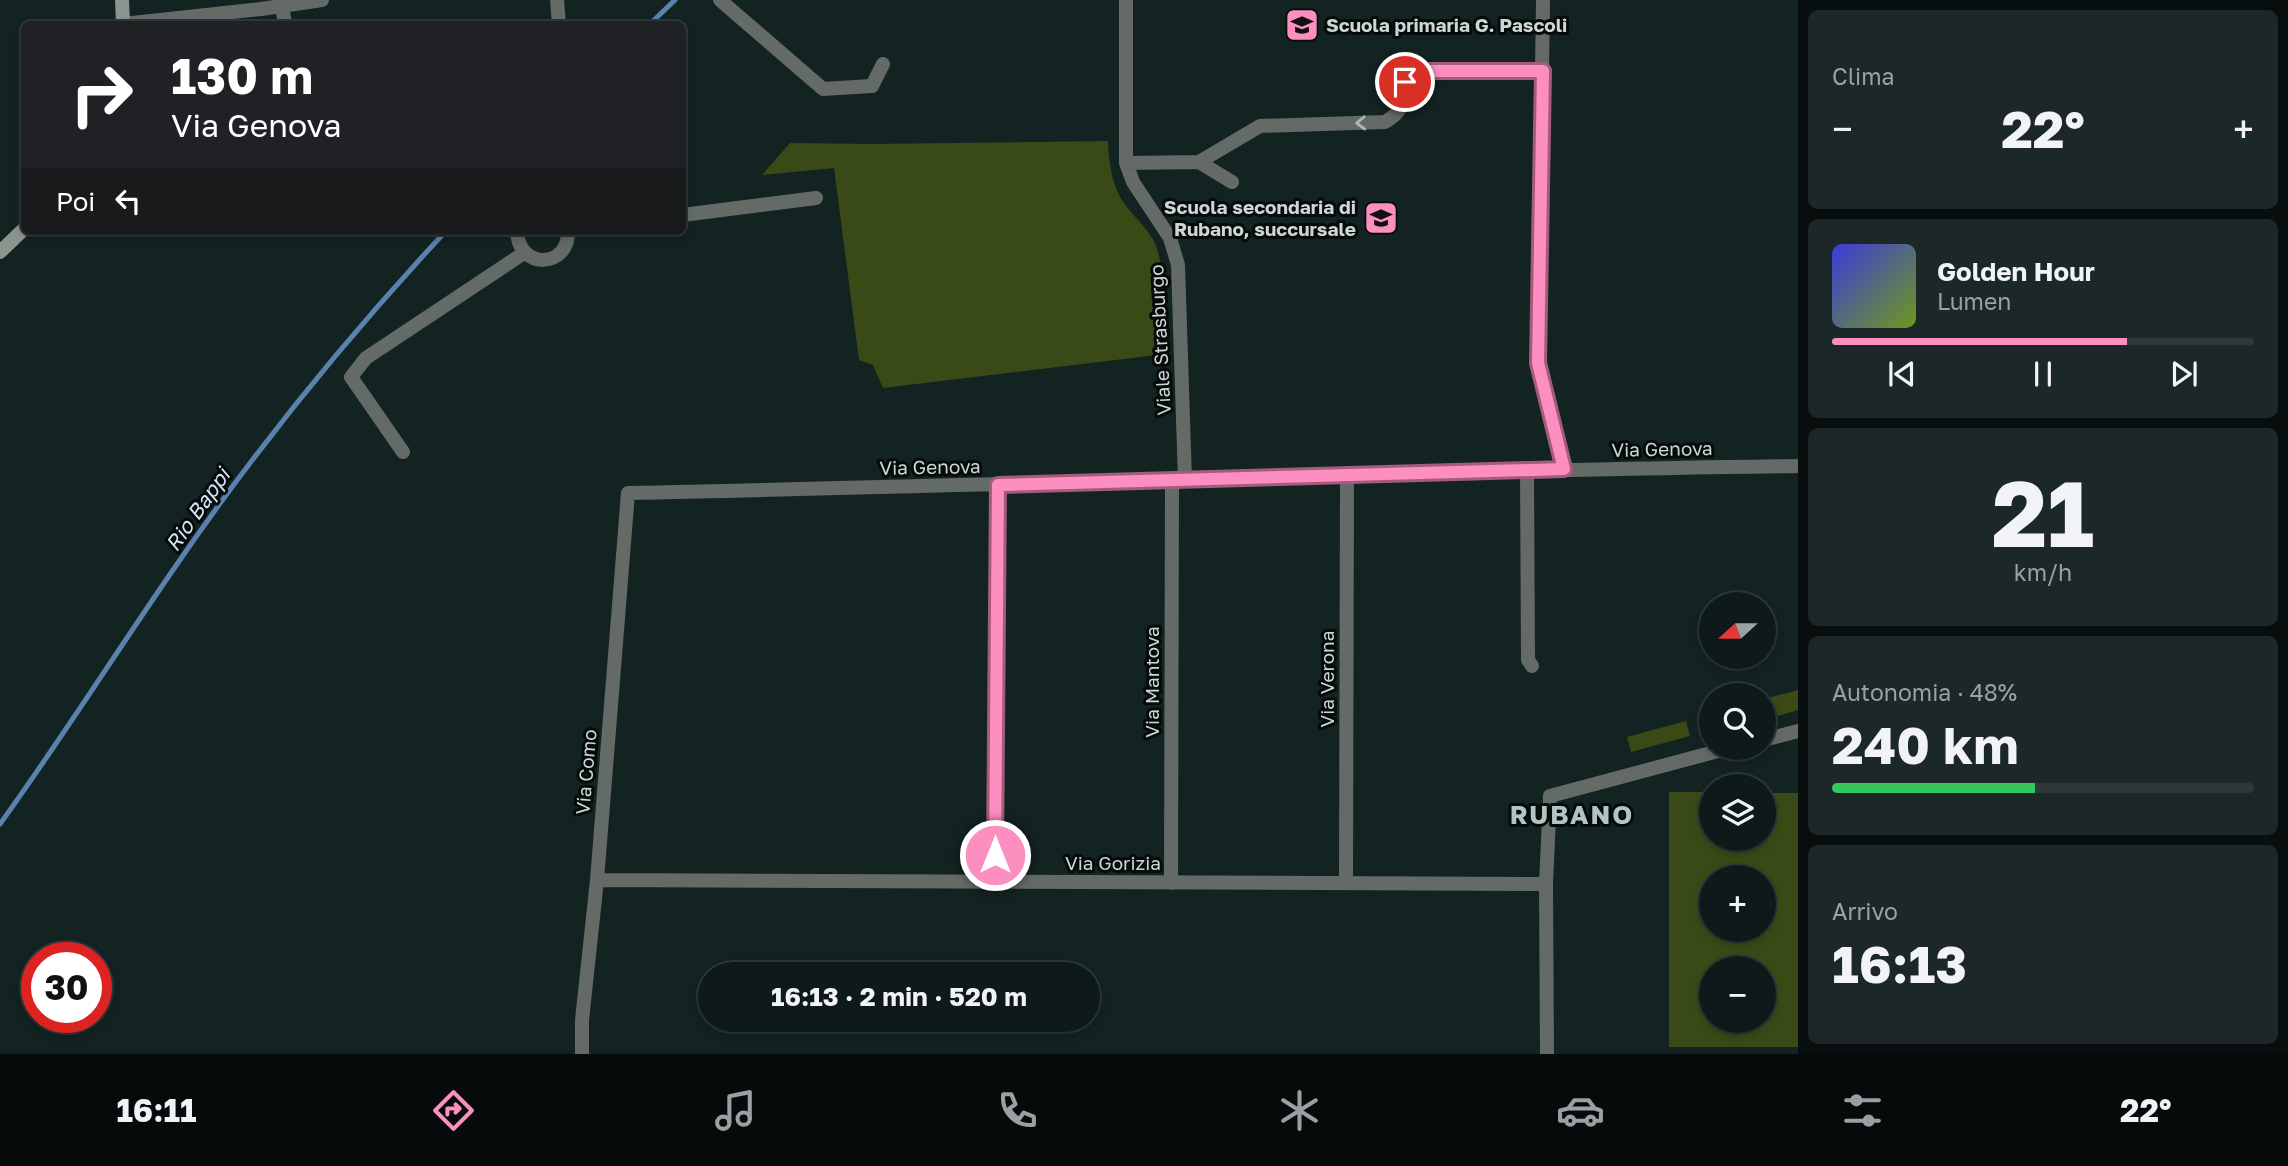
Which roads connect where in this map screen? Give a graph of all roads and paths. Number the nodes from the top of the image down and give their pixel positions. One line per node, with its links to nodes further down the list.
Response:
1 (122, 0): 8 (street)
2 (322, 0): 7 (street)
3 (557, 0): 11 (street)
4 (720, 0): 12 (street)
5 (1126, 0): 15 (street, Viale Strasburgo)
6 (1543, 0): 13 (street)
7 (282, 6): 9 (street); 10 (street)
8 (123, 21)
9 (150, 21)
10 (284, 21)
11 (559, 21)
12 (883, 64)
13 (1543, 71): 14 (street, one-way to 14); 26 (street)
14 (1199, 162): 15 (street); 16 (street)
15 (1126, 163): 29 (street, Viale Strasburgo)
16 (1232, 182)
17 (817, 198): 18 (street)
18 (686, 214)
19 (21, 232): 22 (street)
20 (517, 235): 23 (street)
21 (568, 235): 23 (street)
22 (0, 252)
23 (524, 253): 24 (street)
24 (403, 452)
25 (1798, 466): 26 (street, Via Genova)
26 (1564, 469): 27 (street, Via Genova)
27 (1527, 471): 28 (street, Via Genova); 32 (street)
28 (1347, 475): 29 (street, Via Genova); 39 (street, Via Verona)
29 (1179, 480): 30 (street, Via Genova); 38 (street, Via Mantova)
30 (998, 485): 31 (street, Via Genova); 37 (street)
31 (628, 493): 36 (street, Via Como)
32 (1532, 666)
33 (1798, 731): 34 (street)
34 (1776, 737)
35 (1699, 756): 40 (street)
36 (597, 880): 37 (street, Via Gorizia); 41 (street, Via Como)
37 (994, 881): 38 (street, Via Gorizia)
38 (1171, 883): 39 (street, Via Gorizia)
39 (1346, 883): 40 (street, Via Gorizia)
40 (1546, 884): 42 (street)
41 (582, 1054)
42 (1547, 1054)

